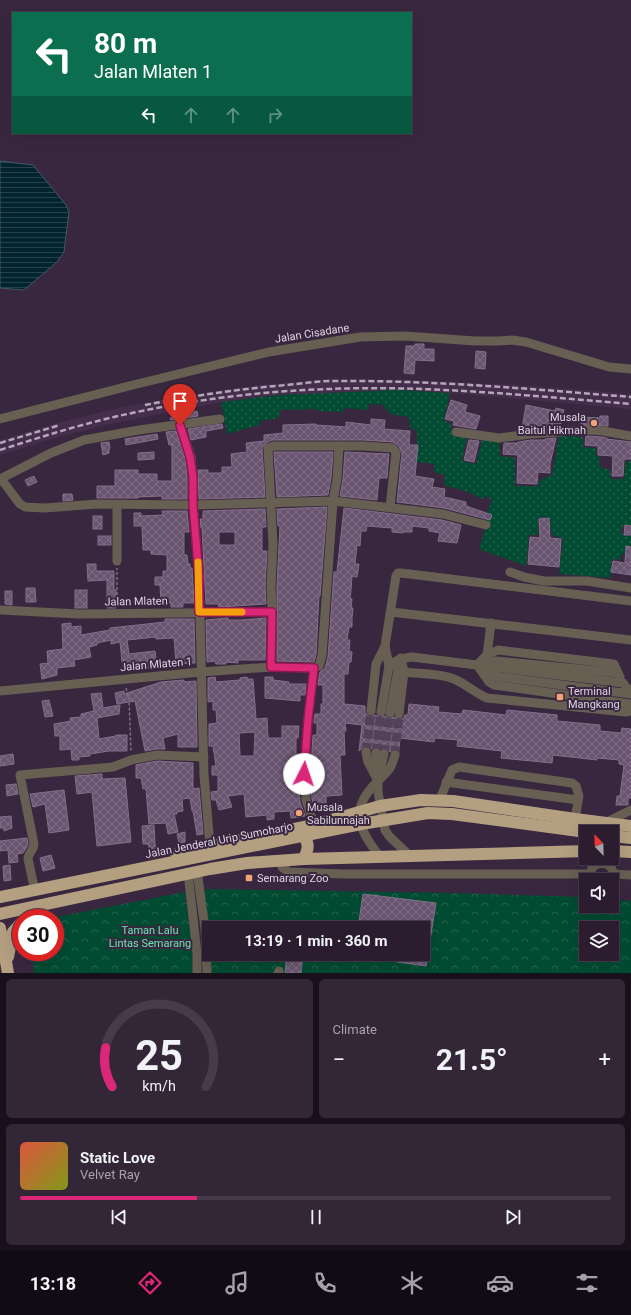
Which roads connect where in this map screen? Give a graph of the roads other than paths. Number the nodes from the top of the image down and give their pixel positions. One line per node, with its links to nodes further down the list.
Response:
1 (631, 369): 3 (street, Jalan Cisadane)
2 (220, 419): 4 (street)
3 (0, 420)
4 (180, 425): 8 (street); 12 (street)
5 (456, 432): 6 (street)
6 (631, 436)
7 (339, 446): 9 (street); 10 (street); 13 (street)
8 (0, 479): 11 (street)
9 (333, 501): 10 (street); 13 (street); 30 (street)
10 (271, 502): 12 (street); 21 (street)
11 (117, 505): 12 (street); 15 (street)
12 (193, 505): 20 (street)
13 (390, 507): 14 (street)
14 (486, 525)
15 (117, 560)
16 (510, 572): 17 (street)
17 (631, 588)
18 (631, 601): 22 (street)
19 (0, 610): 20 (street, Jalan Mlaten)
20 (199, 612): 21 (street, Jalan Mlaten); 31 (street)
21 (272, 612): 29 (street)
22 (391, 612): 23 (street); 25 (street)
23 (491, 623): 24 (street); 26 (street)
24 (631, 640)
25 (385, 646): 27 (street); 38 (street)
26 (487, 655): 28 (street); 33 (street)
27 (395, 662): 28 (street); 32 (street); 32 (street)
28 (477, 665): 33 (street); 34 (street); 36 (street); 37 (street)
29 (271, 667): 30 (street, Jalan Mlaten 1); 31 (street, Jalan Mlaten 1)
30 (314, 668): 54 (street)
31 (201, 672): 35 (street, Jalan Mlaten 1); 43 (street)
32 (404, 672): 39 (street)
33 (618, 673): 34 (street)
34 (623, 683): 36 (street)
35 (0, 691)
36 (631, 693)
37 (631, 704)
38 (371, 711)
39 (631, 711)
40 (366, 752): 44 (street)
41 (380, 753): 44 (street)
42 (395, 755): 44 (street)
43 (204, 757): 60 (street); 75 (street)
44 (376, 777): 48 (street); 50 (street)
45 (446, 782): 46 (street); 47 (street); 47 (street)
46 (440, 799): 48 (highway); 51 (highway)
47 (578, 800): 51 (street)
48 (380, 806): 50 (highway); 52 (street)
49 (631, 810): 53 (street)
50 (360, 818): 52 (highway, Jalan Jenderal Urip Sumoharjo); 54 (highway); 57 (highway, Jalan Jenderal Urip Sumoharjo); 64 (street)
51 (575, 819): 53 (highway)
52 (383, 820): 56 (highway, Jalan Jenderal Urip Sumoharjo); 65 (street)
53 (605, 823): 55 (highway)
54 (314, 825): 60 (highway)
55 (631, 826)
56 (579, 831)
57 (303, 836): 60 (highway, Jalan Jenderal Urip Sumoharjo); 66 (highway)
58 (619, 837): 59 (highway)
59 (631, 838)
60 (209, 851): 68 (highway); 75 (highway, Jalan Jenderal Urip Sumoharjo)
61 (579, 851): 65 (highway)
62 (619, 851): 63 (highway)
63 (631, 852)
64 (380, 857): 65 (highway); 66 (highway)
65 (411, 857)
66 (304, 859): 67 (highway)
67 (281, 860): 68 (highway); 74 (street)
68 (210, 869): 69 (highway)
69 (193, 872): 77 (highway); 83 (street); 84 (street)
70 (592, 873): 71 (street)
71 (612, 873)
72 (631, 875): 73 (street)
73 (619, 876)
74 (579, 877)
75 (35, 891): 76 (highway, Jalan Jenderal Urip Sumoharjo)
76 (0, 898)
77 (58, 901): 78 (highway); 79 (highway)
78 (43, 909)
79 (0, 914)
80 (0, 928): 82 (highway)
81 (12, 938): 82 (highway)
82 (7, 969)
83 (197, 973)
84 (207, 973)

